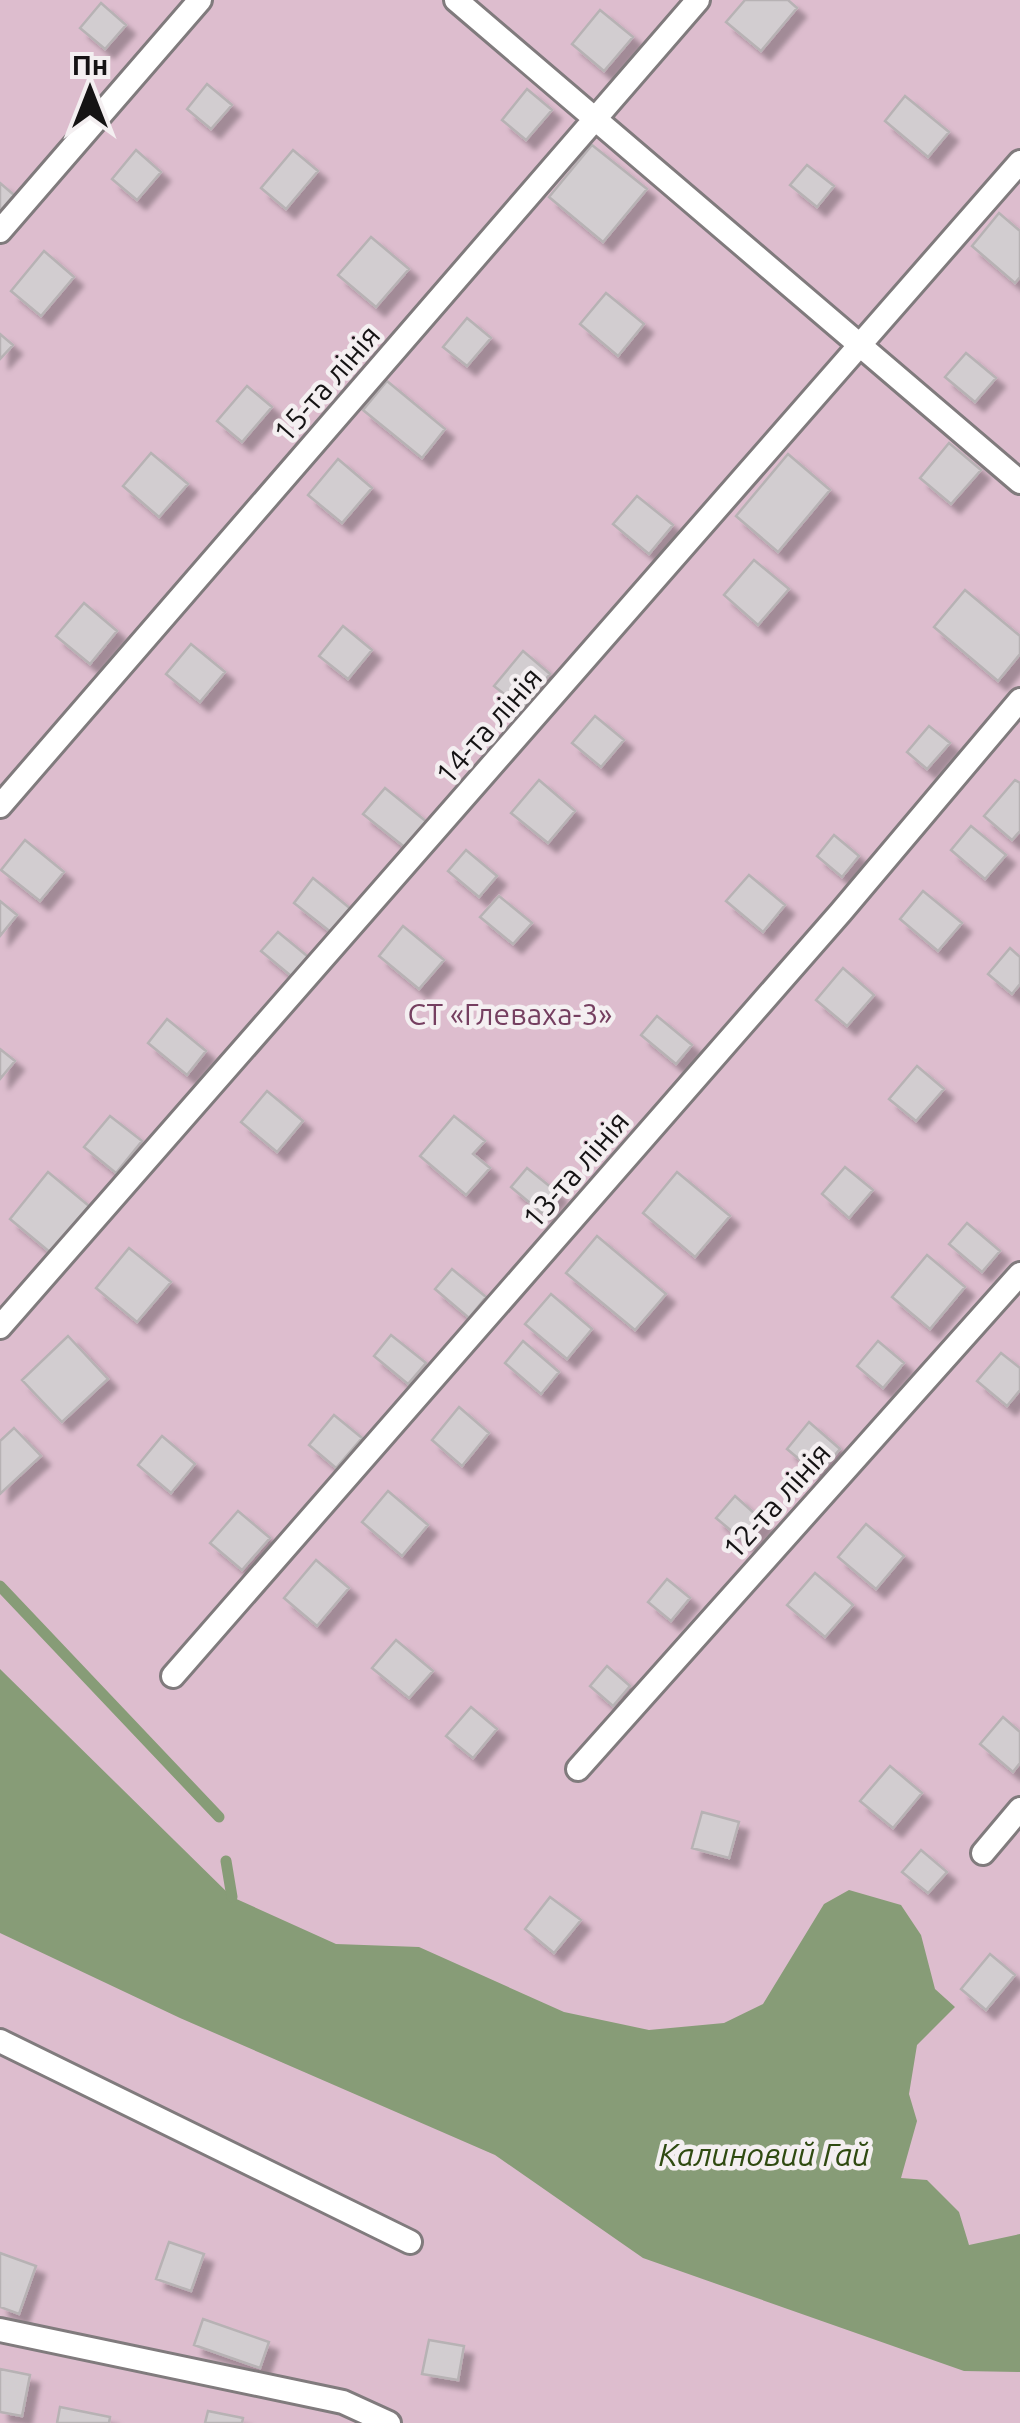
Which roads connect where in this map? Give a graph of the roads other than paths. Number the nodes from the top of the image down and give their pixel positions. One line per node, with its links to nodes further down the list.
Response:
1 (200, 0): 6 (lane)
2 (456, 0): 4 (lane)
3 (698, 0): 4 (lane, 15-та лінія)
4 (596, 120): 7 (lane); 10 (lane, 15-та лінія)
5 (1020, 162): 7 (lane, 14-та лінія)
6 (0, 231)
7 (859, 345): 8 (lane); 12 (lane, 14-та лінія)
8 (1020, 482)
9 (1020, 700): 13 (lane, 13-та лінія)
10 (0, 806)
11 (1020, 1274): 14 (lane, 12-та лінія)
12 (0, 1328)
13 (173, 1676)
14 (578, 1768)
15 (1020, 1809): 16 (lane)
16 (983, 1853)
17 (0, 2041): 18 (lane)
18 (410, 2242)
19 (0, 2330): 20 (lane)
20 (389, 2423)

